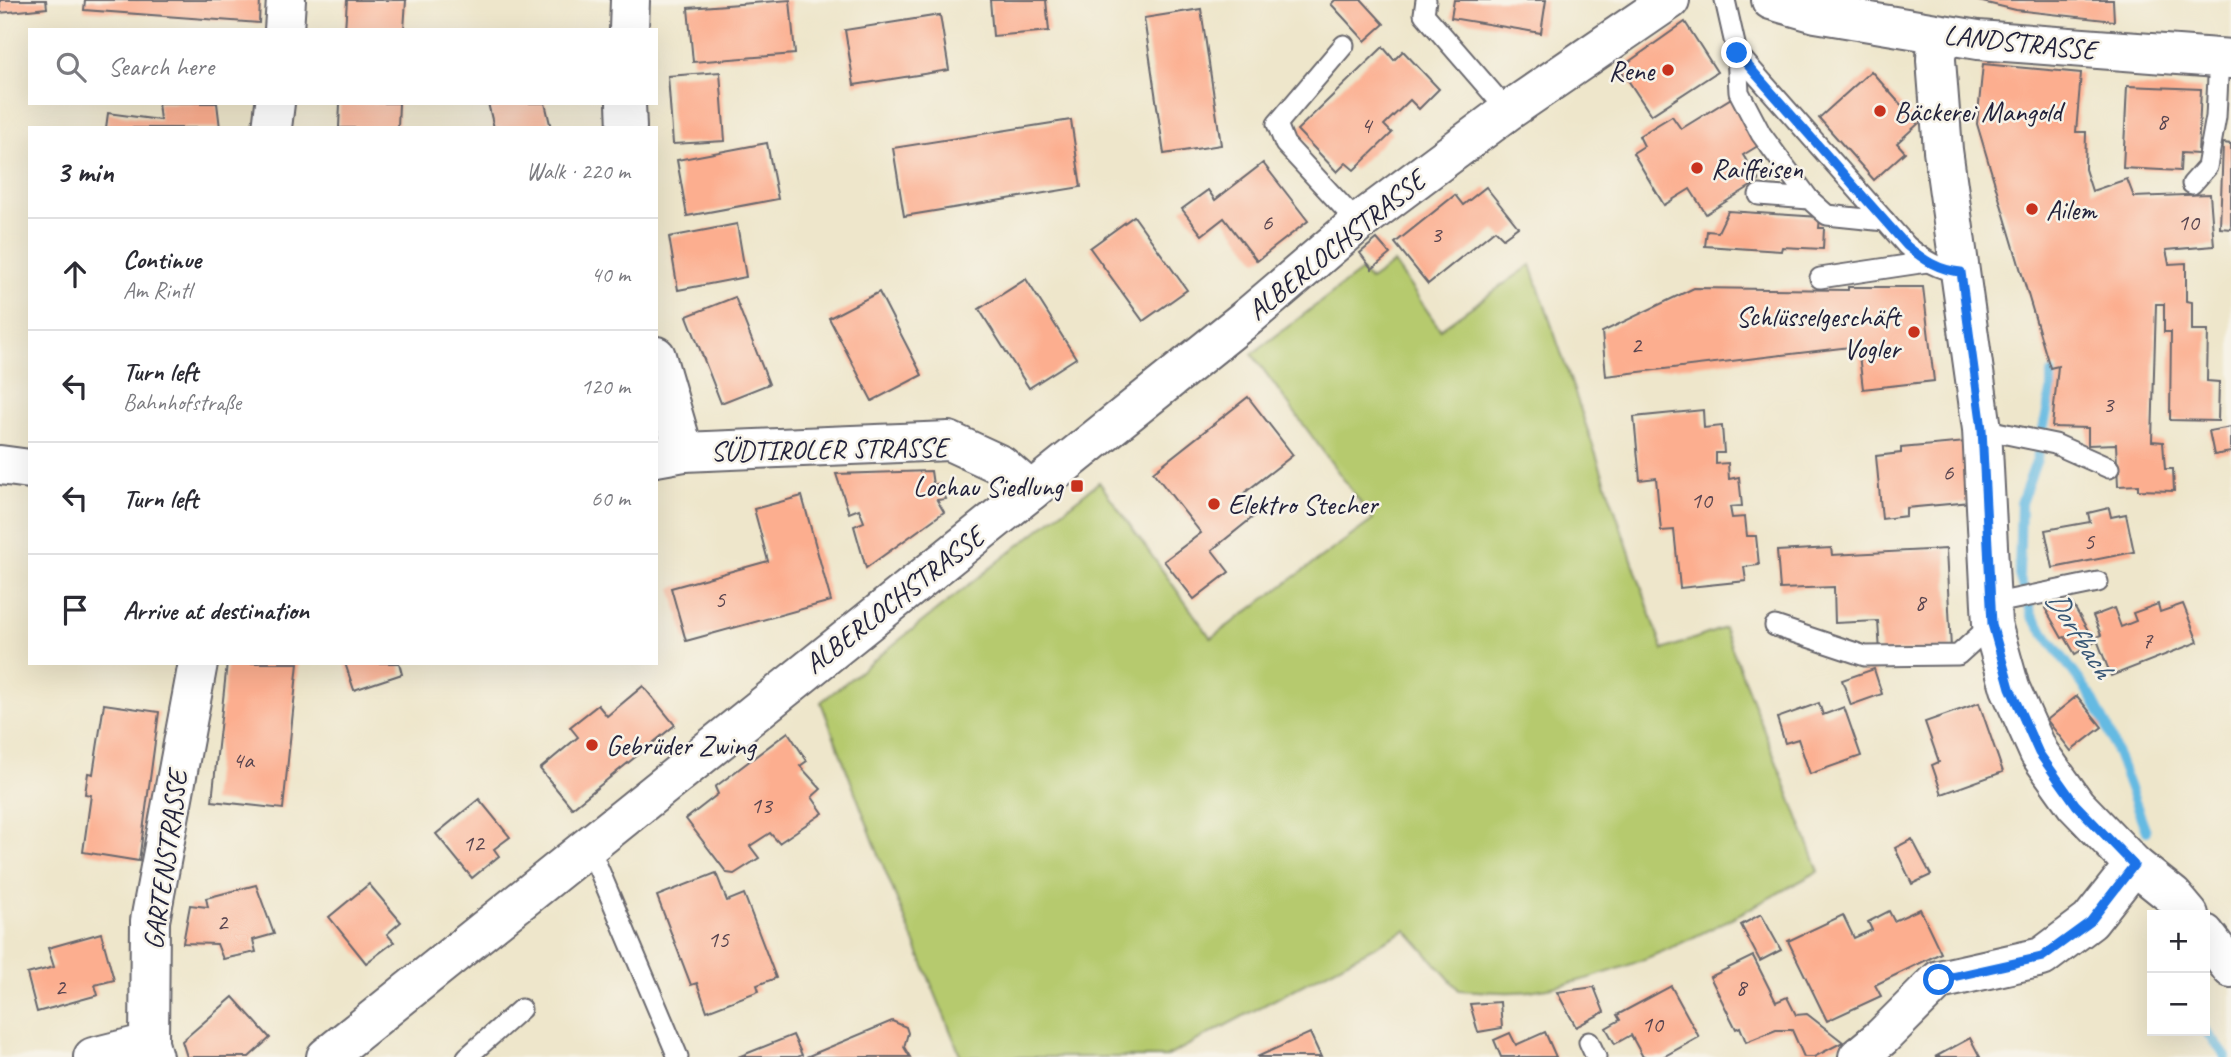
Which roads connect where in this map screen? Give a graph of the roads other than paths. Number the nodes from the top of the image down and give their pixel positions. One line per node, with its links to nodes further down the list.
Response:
1 (286, 0): 8 (street)
2 (630, 0): 9 (street)
3 (1426, 0): 16 (lane)
4 (1670, 0): 16 (street, ALBERLOCHSTRASSE)
5 (1725, 0): 12 (lane)
6 (1771, 0): 7 (street, LANDSTRASSE)
7 (1816, 6): 10 (street, LANDSTRASSE)
8 (284, 28)
9 (629, 28)
10 (1937, 35): 13 (street, LANDSTRASSE); 24 (street)
11 (1344, 44): 23 (lane)
12 (1737, 53): 21 (lane); 22 (lane)
13 (2225, 58): 19 (lane)
14 (275, 105): 17 (street)
15 (626, 105): 18 (street)
16 (1508, 111): 23 (street, ALBERLOCHSTRASSE)
17 (272, 126)
18 (627, 126)
19 (2192, 184)
20 (1759, 195): 21 (lane)
21 (1810, 199): 22 (lane)
22 (1885, 221): 24 (lane)
23 (1358, 223): 32 (street, ALBERLOCHSTRASSE)
24 (1944, 267): 25 (lane); 27 (street)
25 (1820, 278)
26 (658, 370): 28 (street)
27 (1982, 429): 30 (lane); 34 (street)
28 (670, 455): 32 (street, SÜDTIROLER STRASSE)
29 (0, 466): 31 (street)
30 (2109, 468)
31 (28, 469)
32 (1031, 491): 37 (street, ALBERLOCHSTRASSE)
33 (2098, 582): 34 (lane)
34 (1999, 609): 35 (lane); 38 (street)
35 (1774, 625)
36 (198, 665): 43 (street, GARTENSTRASSE)
37 (588, 844): 45 (street, ALBERLOCHSTRASSE); 47 (lane)
38 (2134, 865): 39 (street); 48 (street)
39 (2185, 910)
40 (2210, 941): 41 (street)
41 (2231, 968)
42 (521, 1009): 46 (lane)
43 (151, 1050): 44 (street)
44 (93, 1057)
45 (326, 1057)
46 (467, 1057)
47 (678, 1057)
48 (1858, 1057)

